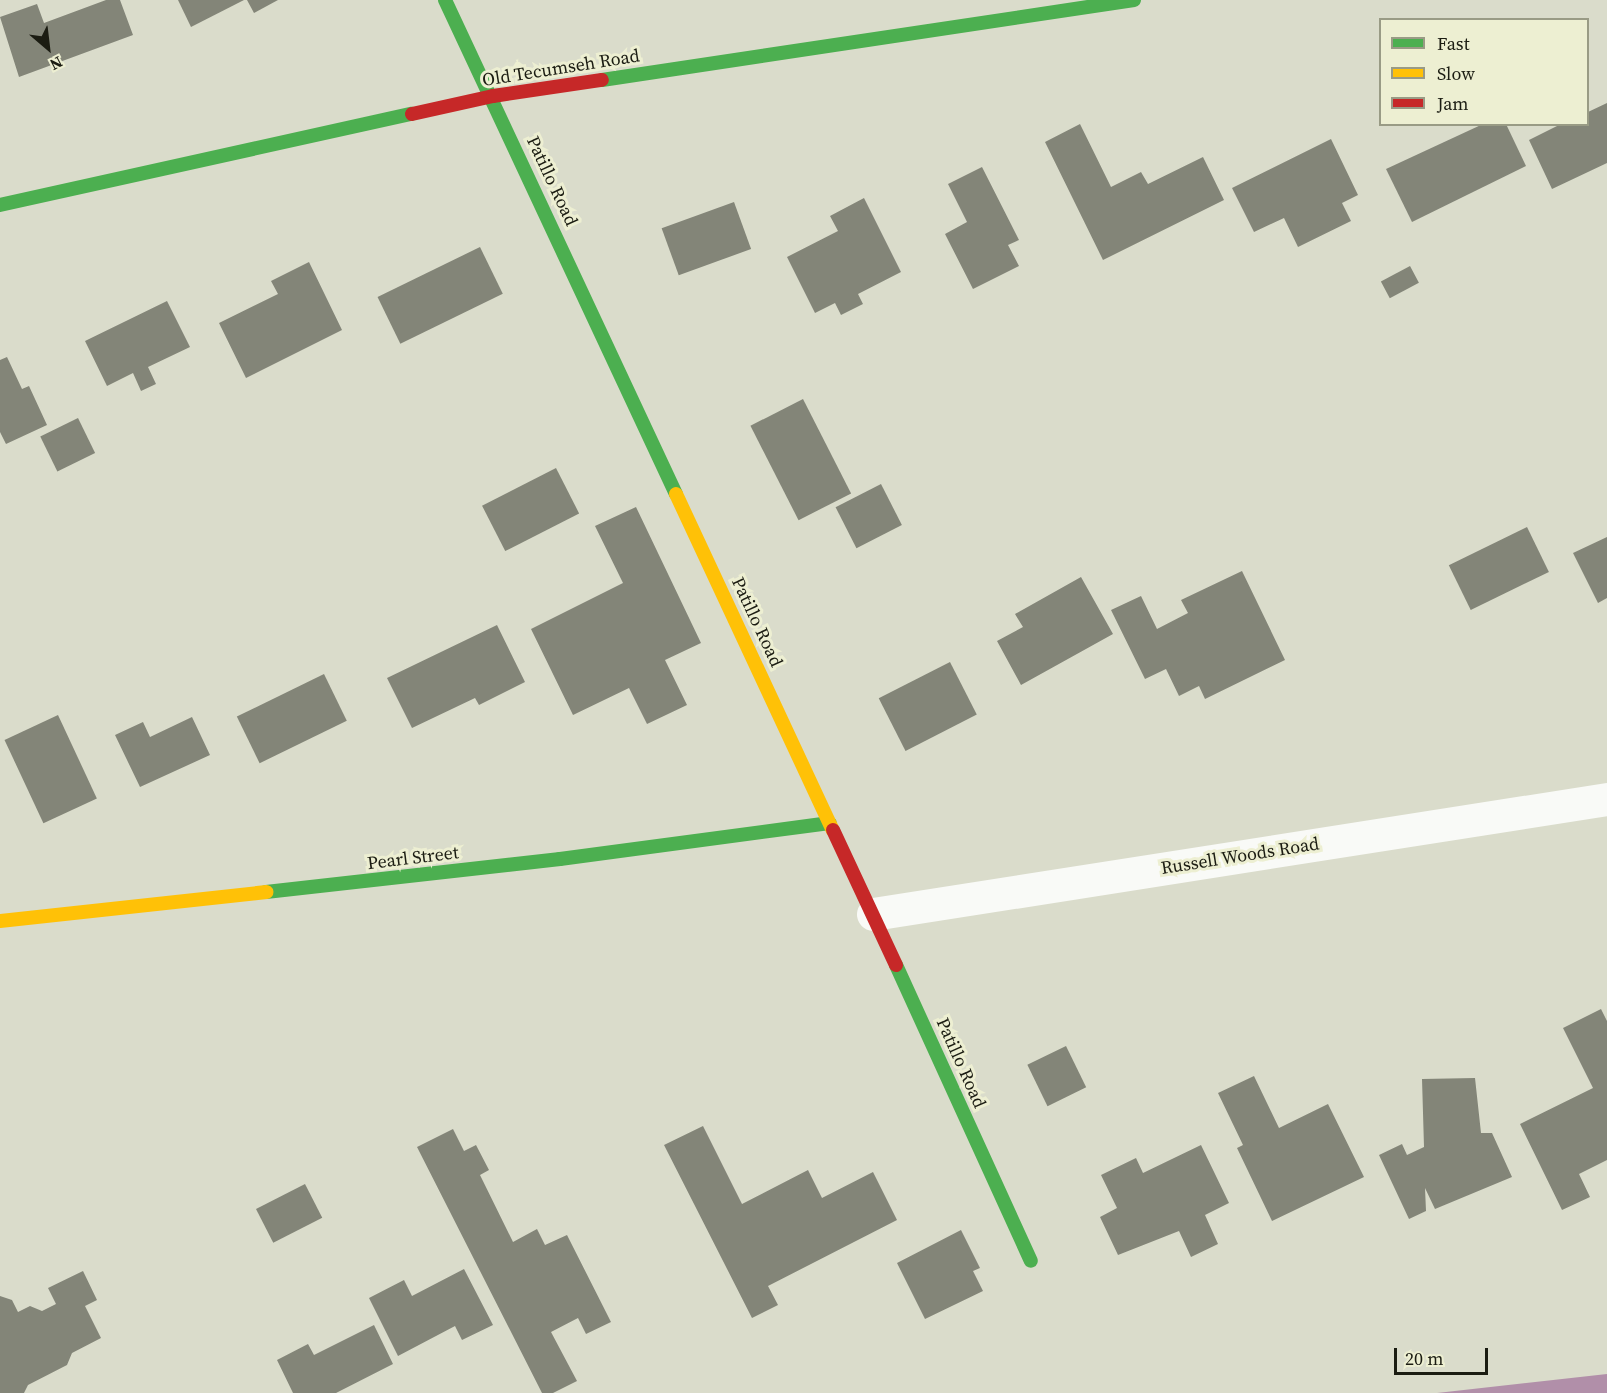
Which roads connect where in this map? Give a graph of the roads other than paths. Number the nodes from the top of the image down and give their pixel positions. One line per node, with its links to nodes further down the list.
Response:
1 (445, 0): 3 (street, Patillo Road)
2 (1134, 0): 3 (street, Old Tecumseh Road)
3 (493, 96): 4 (street, Old Tecumseh Road); 6 (street, Patillo Road)
4 (0, 205)
5 (1607, 799): 7 (street, Russell Woods Road)
6 (830, 823): 7 (street, Patillo Road); 8 (street, Pearl Street)
7 (873, 914): 9 (street, Patillo Road)
8 (0, 921)
9 (1031, 1262)

